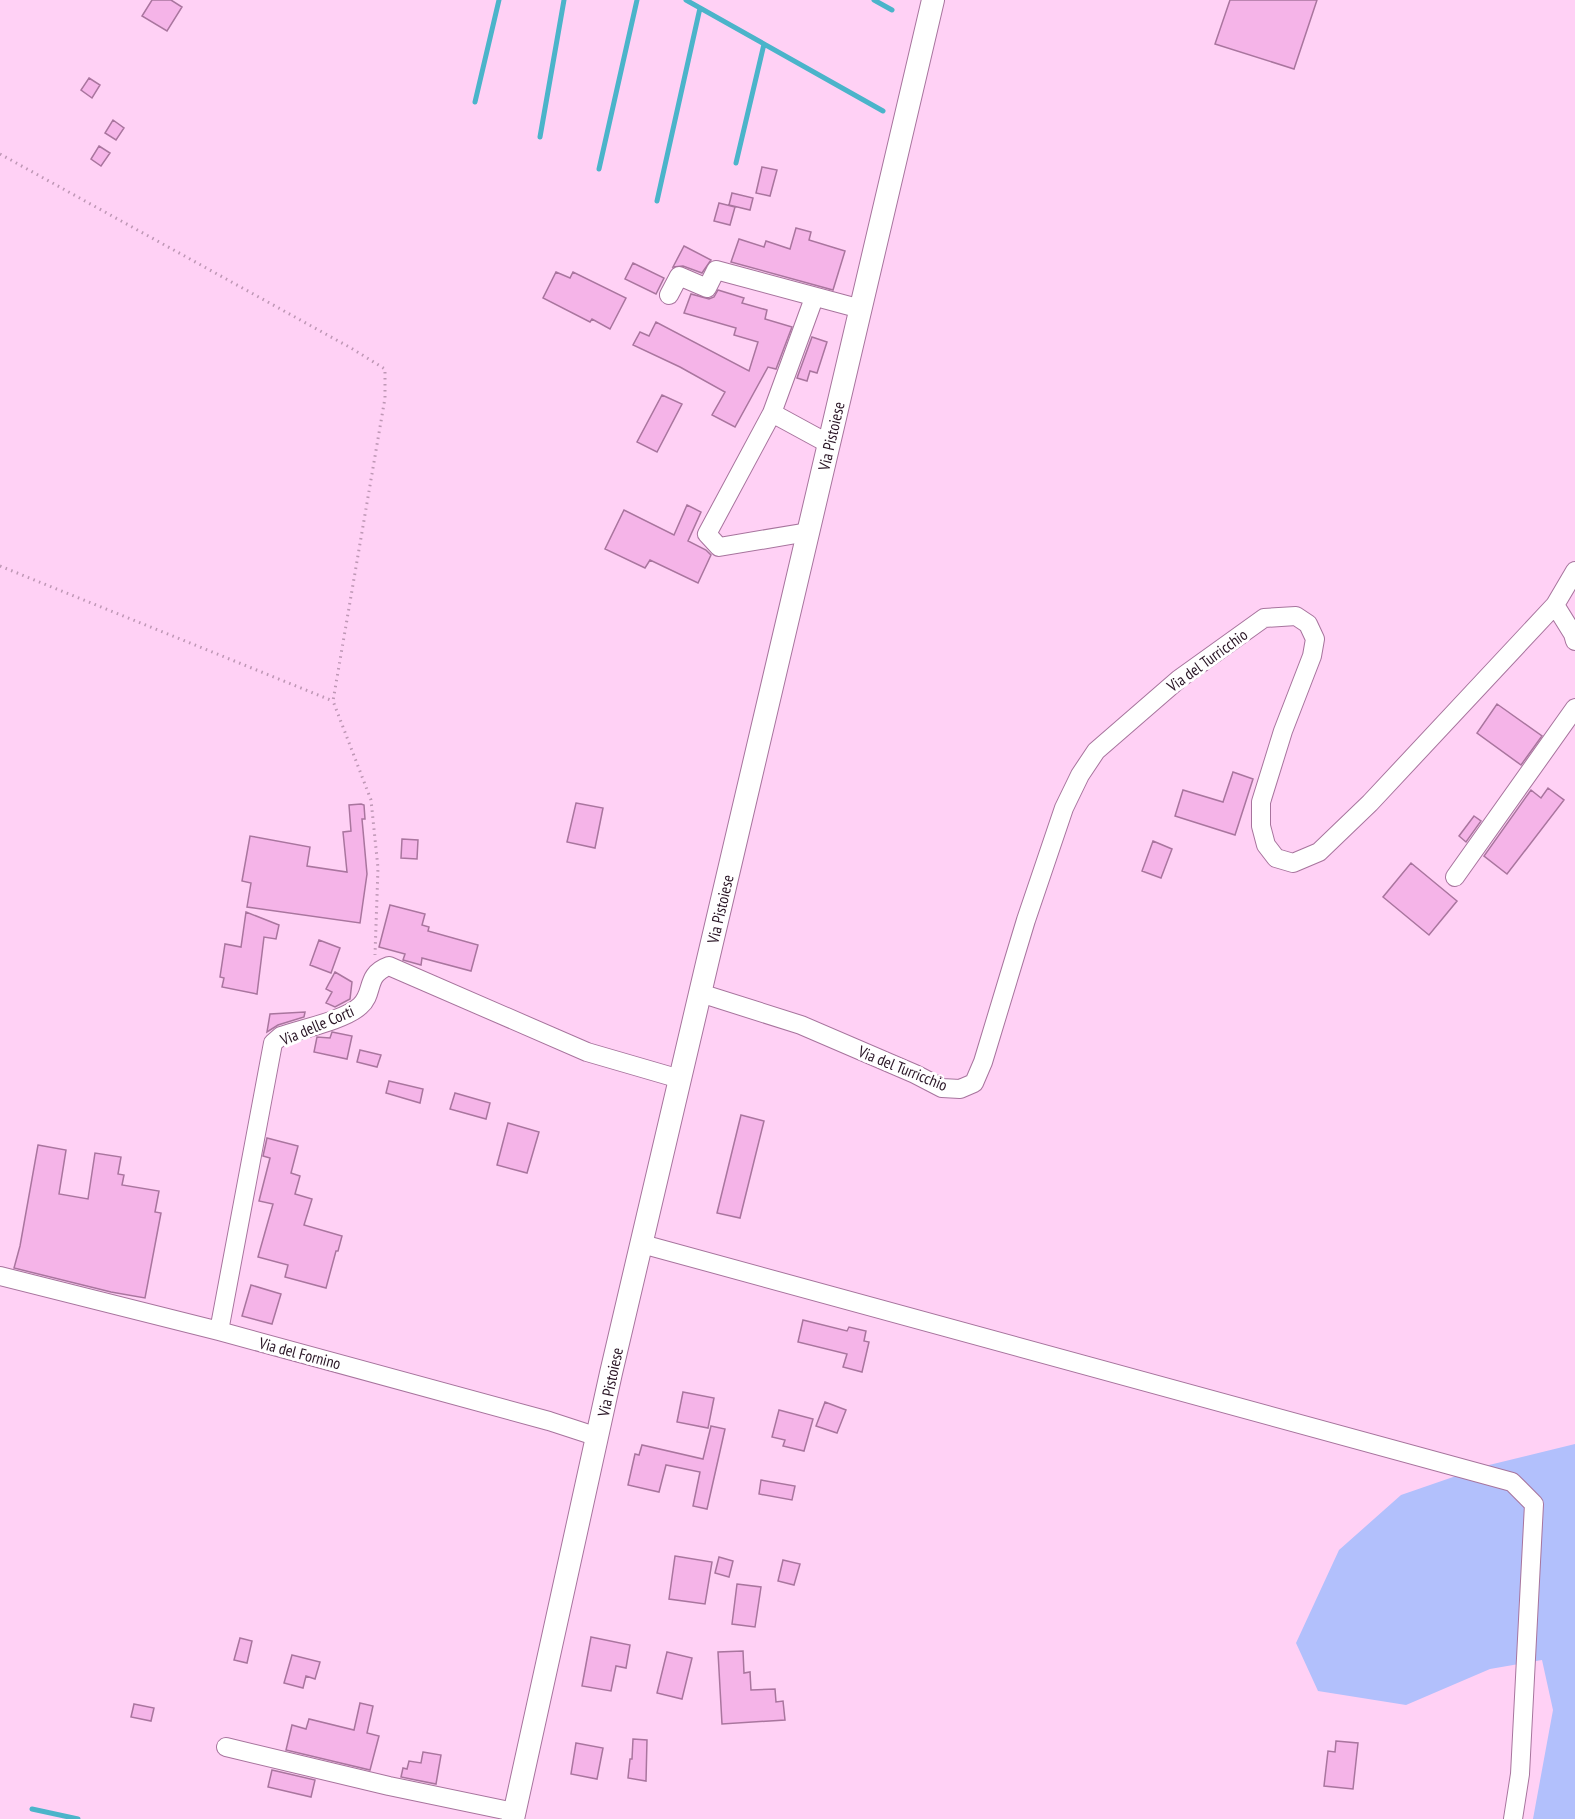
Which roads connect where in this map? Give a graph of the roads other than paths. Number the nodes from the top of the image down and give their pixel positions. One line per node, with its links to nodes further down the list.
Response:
1 (933, 0): 4 (main road, Via Pistoiese)
2 (669, 295): 3 (street)
3 (814, 298): 4 (street); 5 (street)
4 (861, 309): 6 (main road, Via Pistoiese)
5 (772, 413): 6 (street); 7 (street)
6 (829, 444): 7 (main road, Via Pistoiese)
7 (808, 532): 13 (main road, Via Pistoiese)
8 (1575, 571): 9 (street, Via del Turricchio)
9 (1556, 605): 10 (street); 13 (street, Via del Turricchio)
10 (1575, 641)
11 (1575, 708): 12 (street)
12 (1455, 877)
13 (700, 993): 14 (main road, Via Pistoiese)
14 (680, 1079): 15 (main road, Via Pistoiese); 17 (street, Via delle Corti)
15 (642, 1244): 18 (main road, Via Pistoiese); 21 (street)
16 (0, 1276): 17 (street, Via del Fornino)
17 (219, 1331): 18 (street, Via del Fornino)
18 (598, 1437): 20 (main road, Via Pistoiese)
19 (226, 1747): 20 (street)
20 (514, 1815)
21 (1512, 1819)

